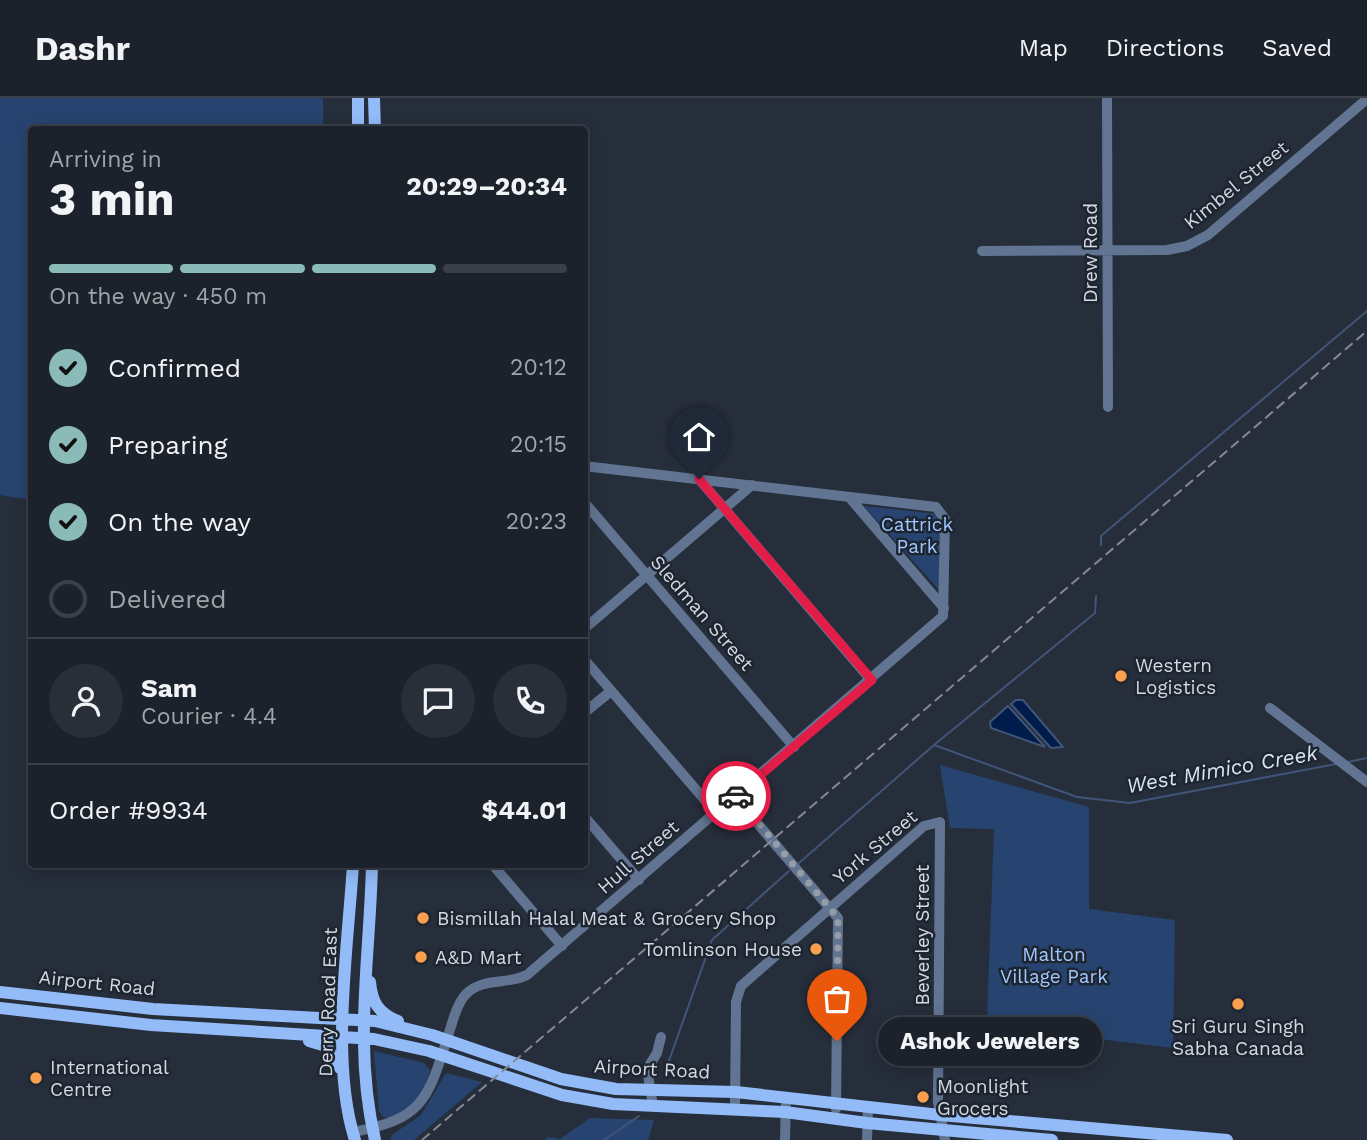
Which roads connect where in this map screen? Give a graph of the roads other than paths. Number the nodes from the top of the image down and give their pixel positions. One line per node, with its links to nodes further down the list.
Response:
1 (358, 98): 5 (main road)
2 (374, 98): 6 (main road)
3 (1107, 98): 8 (street, Drew Road)
4 (1367, 99): 8 (street, Kimbel Street)
5 (358, 126)
6 (374, 126)
7 (982, 251): 8 (street, Kimbel Street)
8 (1107, 251): 9 (street, Drew Road)
9 (1108, 407)
10 (588, 466): 11 (street)
11 (699, 479): 12 (street); 15 (street)
12 (752, 485): 13 (street); 15 (street)
13 (849, 497): 17 (street); 17 (street)
14 (588, 507): 16 (street, Sledman Street)
15 (724, 509): 16 (street); 20 (street)
16 (647, 575): 18 (street); 24 (street, Sledman Street)
17 (944, 608): 20 (street, Hull Street)
18 (588, 626)
19 (588, 664): 21 (street)
20 (872, 680): 24 (street, Hull Street)
21 (611, 691): 23 (street); 27 (street)
22 (1270, 708): 25 (street)
23 (588, 710)
24 (794, 747): 26 (street, Hull Street)
25 (1367, 782)
26 (735, 797): 27 (street, Hull Street); 34 (street)
27 (716, 813): 33 (street, Hull Street)
28 (588, 821): 33 (street)
29 (940, 822): 34 (street, York Street); 59 (street, Beverley Street)
30 (354, 868): 36 (main road, Derry Road East)
31 (372, 868): 37 (main road, Derry Road East)
32 (495, 868): 35 (street)
33 (639, 880): 35 (street, Hull Street)
34 (830, 908): 52 (street, York Street); 54 (street)
35 (562, 946): 48 (street, Hull Street)
36 (348, 957): 40 (main road); 41 (main road, Derry Road East)
37 (364, 971): 42 (main road, Derry Road East); 43 (main road)
38 (0, 992): 40 (main road, Airport Road)
39 (0, 1008): 44 (main road, Airport Road)
40 (272, 1015): 41 (main road, Airport Road)
41 (344, 1018): 42 (main road, Airport Road); 45 (main road, Derry Road East)
42 (363, 1020): 43 (main road, Airport Road); 47 (main road, Derry Road East)
43 (406, 1027): 48 (main road, Airport Road)
44 (272, 1034): 45 (main road, Airport Road); 50 (main road)
45 (343, 1037): 47 (main road, Airport Road); 50 (main road, Derry Road East)
46 (661, 1037): 51 (street)
47 (362, 1039): 49 (main road, Airport Road); 62 (main road, Derry Road East)
48 (447, 1040): 49 (street, Hull Street); 51 (main road, Airport Road)
49 (442, 1055): 55 (main road, Airport Road); 62 (street, Hull Street)
50 (345, 1089): 64 (main road, Derry Road East)
51 (650, 1091): 52 (main road, Airport Road); 55 (street)
52 (736, 1092): 53 (main road, Airport Road); 57 (street)
53 (786, 1098): 54 (main road, Airport Road); 58 (street)
54 (836, 1104): 56 (main road, Airport Road); 60 (street)
55 (653, 1106): 57 (main road, Airport Road)
56 (868, 1106): 59 (main road, Airport Road); 61 (street)
57 (735, 1108): 58 (main road, Airport Road)
58 (785, 1112): 60 (main road, Airport Road); 67 (street)
59 (940, 1115): 63 (main road, Airport Road); 65 (street, Beverley Street)
60 (836, 1118): 61 (main road, Airport Road)
61 (867, 1123): 65 (main road, Airport Road); 68 (street)
62 (374, 1134): 64 (street, Hull Street)
63 (1098, 1134): 66 (main road, Airport Road)
64 (354, 1136)
65 (945, 1136): 69 (main road, Airport Road)
66 (1177, 1138): 70 (main road, Airport Road)
67 (785, 1140)
68 (867, 1140)
69 (1052, 1140)
70 (1227, 1140)

